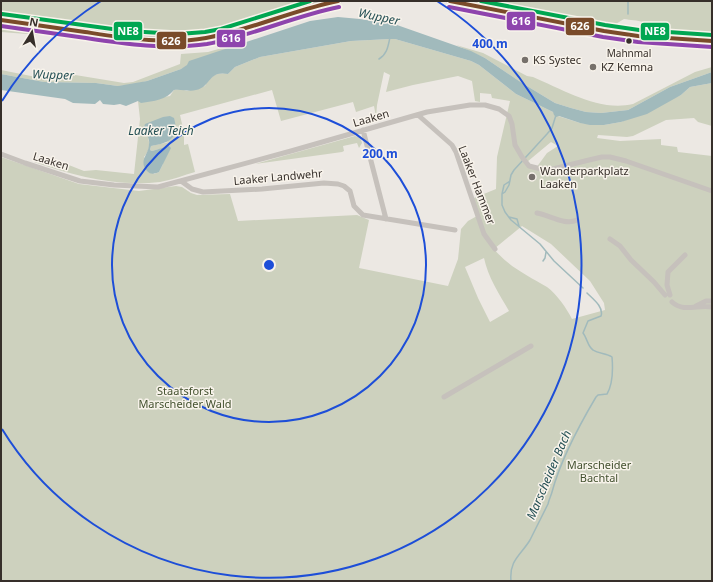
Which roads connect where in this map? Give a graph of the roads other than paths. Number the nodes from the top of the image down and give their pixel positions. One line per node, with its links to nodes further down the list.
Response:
1 (338, 1): 3 (main road)
2 (450, 1): 4 (main road)
3 (1, 20)
4 (712, 41)
5 (418, 115): 6 (street, Laaken); 9 (street, Laaken); 15 (street, Laaker Hammer)
6 (363, 130): 8 (street, Laaken); 11 (street)
7 (1, 154): 8 (street, Laaken)
8 (181, 181): 11 (street, Laaker Landwehr)
9 (712, 191)
10 (537, 213): 12 (street)
11 (386, 219): 13 (street, Laaker Landwehr)
12 (577, 220)
13 (455, 230)
14 (610, 238): 16 (street)
15 (495, 249)
16 (685, 256)
17 (712, 301): 20 (street)
18 (672, 302): 20 (street)
19 (712, 307): 20 (street)
20 (694, 308)
21 (531, 346): 22 (street)
22 (444, 397)

